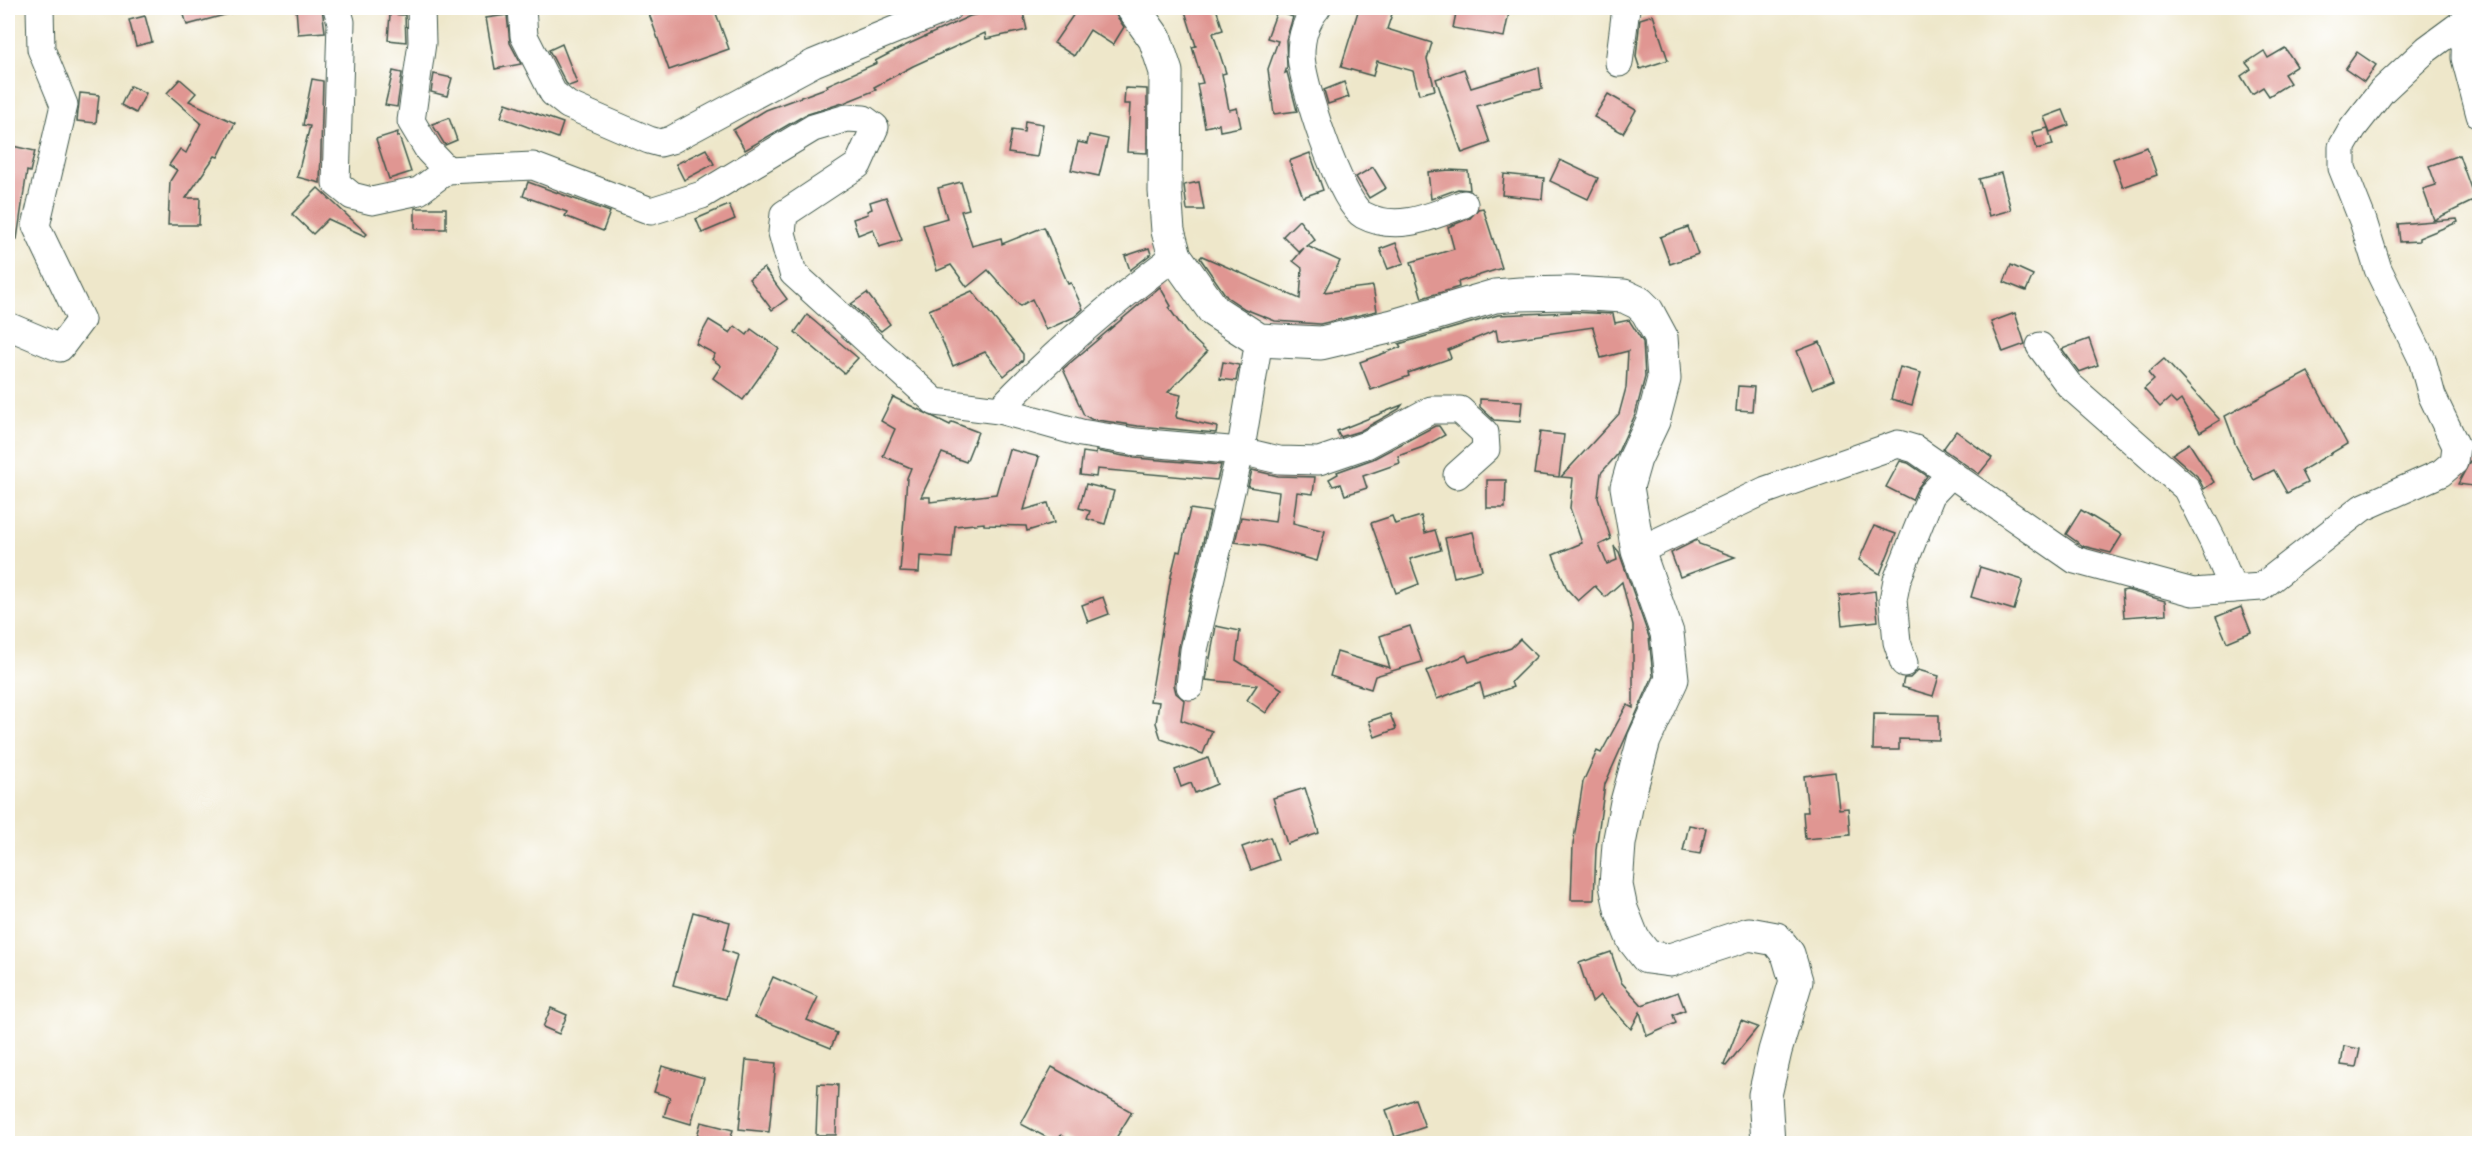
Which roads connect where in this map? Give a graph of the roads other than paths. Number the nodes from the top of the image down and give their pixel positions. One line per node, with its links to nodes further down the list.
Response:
1 (40, 8): 15 (street)
2 (337, 8): 12 (street)
3 (421, 8): 12 (street)
4 (522, 8): 5 (street)
5 (948, 8)
6 (1133, 8): 14 (highway)
7 (1317, 8): 13 (street)
8 (1626, 8): 10 (street)
9 (2473, 16): 11 (street); 23 (street)
10 (1619, 63)
11 (2480, 115)
12 (447, 170): 18 (street)
13 (1464, 204)
14 (1175, 256): 16 (highway); 18 (street)
15 (8, 326)
16 (1259, 340): 19 (street); 22 (highway)
17 (2040, 346): 23 (street)
18 (999, 410): 19 (street)
19 (1241, 451): 21 (street); 25 (street)
20 (1951, 474): 22 (street); 23 (street); 24 (street)
21 (1457, 475)
22 (1638, 551): 26 (highway)
23 (2233, 589)
24 (1905, 663)
25 (1190, 686)
26 (1768, 1143)

